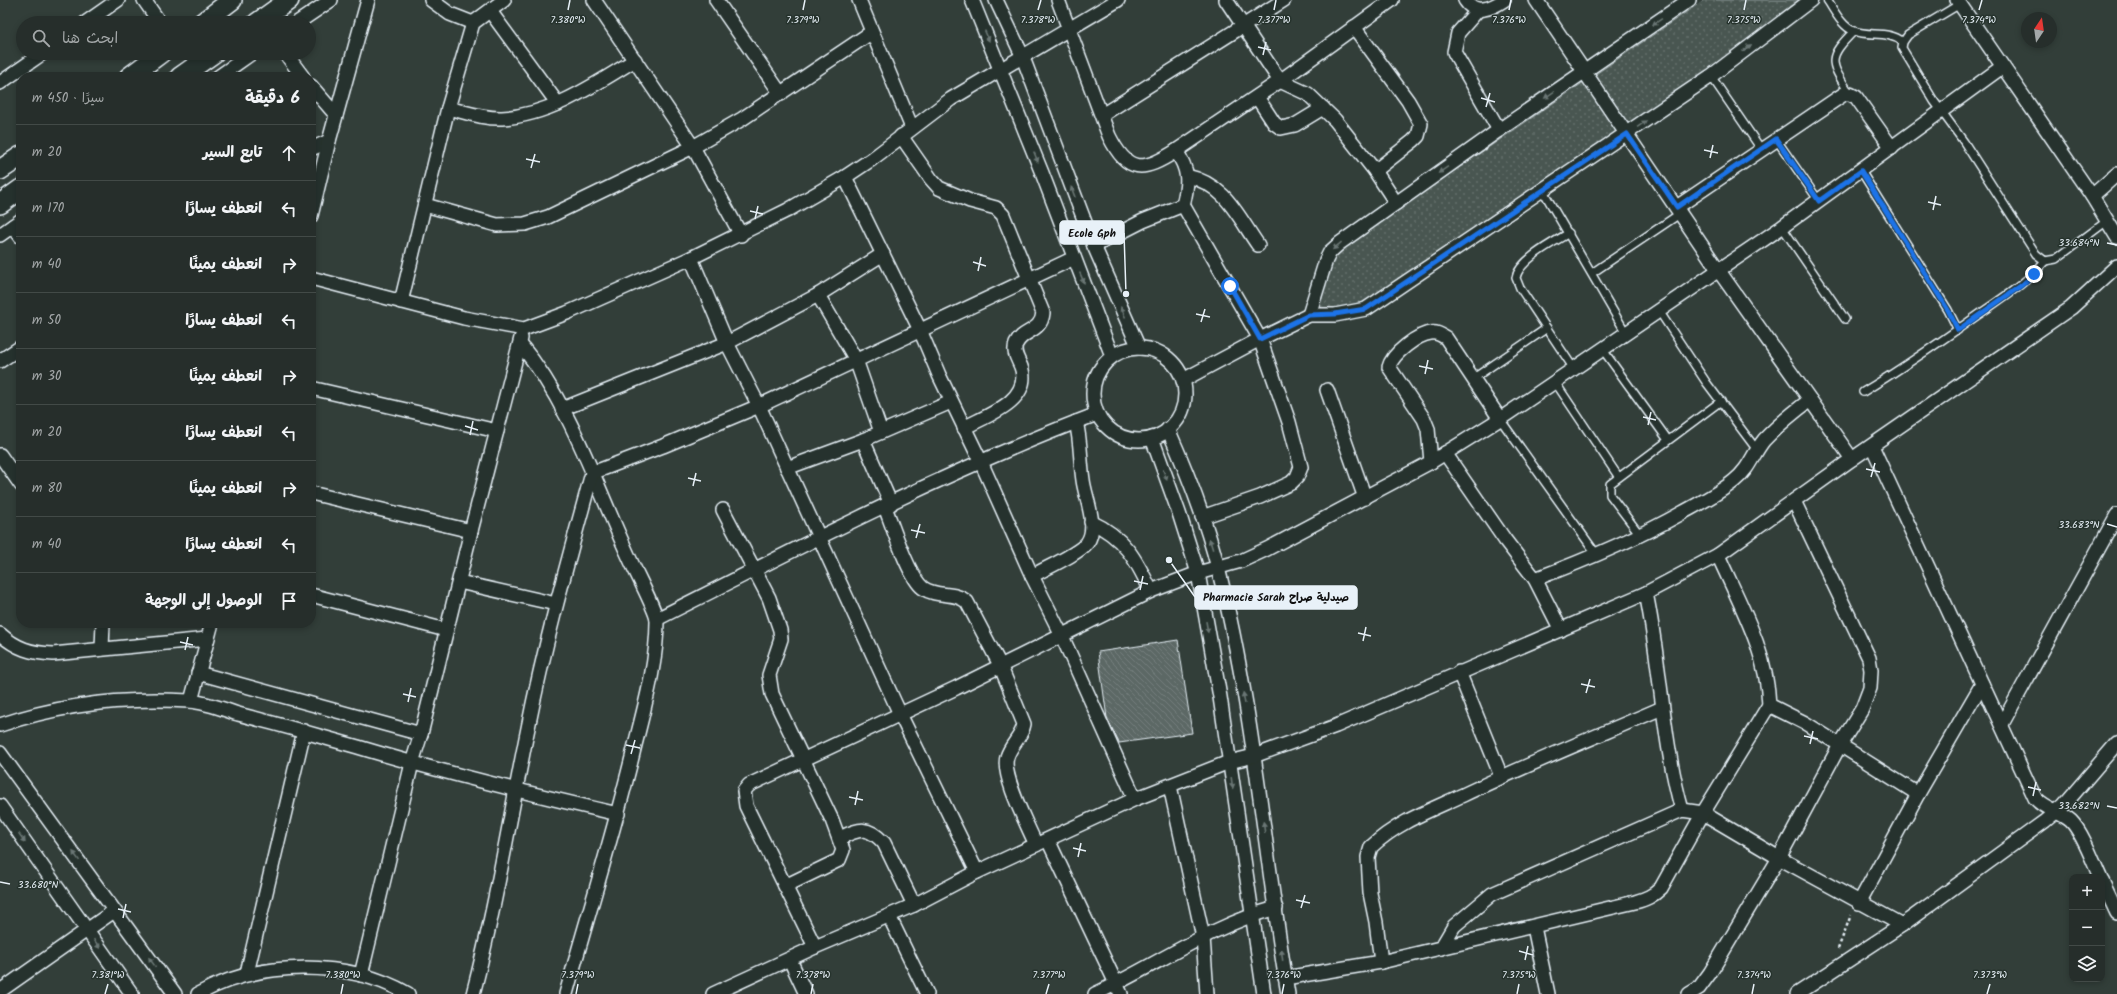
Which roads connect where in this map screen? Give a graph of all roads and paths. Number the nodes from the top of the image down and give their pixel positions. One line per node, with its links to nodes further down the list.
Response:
1 (118, 0): 28 (street)
2 (144, 0): 29 (street)
3 (232, 0): 30 (main road)
4 (289, 0): 31 (main road)
5 (331, 0): 32 (street)
6 (368, 0): 65 (street)
7 (431, 0): 33 (street)
8 (504, 0): 27 (street)
9 (594, 0): 46 (street)
10 (716, 0): 58 (street)
11 (859, 0): 37 (street)
12 (972, 0): 48 (street, one-way to 48)
13 (996, 0): 40 (street)
14 (1058, 0): 36 (street)
15 (1118, 0): 36 (street)
16 (1226, 0): 34 (street)
17 (1284, 0): 34 (street)
18 (1392, 0): 35 (street)
19 (1465, 0): 26 (street)
20 (1504, 0): 26 (street)
21 (1536, 0): 49 (street)
22 (1689, 0): 49 (street, one-way to 49)
23 (1811, 0): 54 (street, one-way to 23)
24 (1827, 0): 38 (lane)
25 (1958, 2): 39 (lane); 47 (street)
26 (1478, 10): 67 (street)
27 (490, 11): 33 (street); 61 (street)
28 (95, 16)
29 (155, 16)
30 (211, 16)
31 (268, 16)
32 (307, 16)
33 (473, 23): 62 (street)
34 (1244, 26): 55 (street); 66 (street)
35 (1354, 27): 55 (street); 79 (street)
36 (1069, 28): 40 (street); 66 (street)
37 (872, 32): 58 (street); 68 (street)
38 (1854, 32): 39 (lane); 59 (lane)
39 (1903, 42): 64 (lane)
40 (1022, 55): 48 (street); 102 (street, one-way to 40)
41 (33, 60): 56 (street)
42 (152, 60): 50 (main road)
43 (204, 60): 51 (main road)
44 (242, 60): 52 (street)
45 (290, 60): 53 (street)
46 (635, 60): 61 (street); 73 (street)
47 (2002, 67): 64 (street); 87 (street)
48 (1001, 68): 68 (street); 105 (street, one-way to 105)
49 (1585, 71): 67 (street, one-way to 67); 69 (street)
50 (136, 72)
51 (187, 72)
52 (225, 72)
53 (299, 72)
54 (1711, 76): 69 (street, one-way to 54); 75 (lane)
55 (1280, 81): 60 (street); 63 (street)
56 (0, 83)
57 (316, 92): 65 (street)
58 (780, 94): 73 (street)
59 (1850, 94): 70 (street); 74 (street)
60 (1257, 97): 63 (street); 76 (street)
61 (558, 104): 62 (street)
62 (448, 108): 92 (street)
63 (1323, 108): 79 (street)
64 (1943, 110): 74 (street); 106 (lane)
65 (336, 115): 71 (street)
66 (1102, 116): 76 (street)
67 (1499, 130): 89 (street, one-way to 89)
68 (906, 132): 83 (street); 111 (street)
69 (1627, 134): 84 (street); 93 (street)
70 (1776, 139): 75 (street); 88 (lane)
71 (329, 140): 72 (street); 86 (street)
72 (316, 147)
73 (693, 147): 92 (street); 99 (street)
74 (1892, 148): 80 (street)
75 (1761, 149): 93 (street)
76 (1176, 151): 82 (street)
77 (16, 159): 78 (main road)
78 (0, 170)
79 (1375, 171): 89 (street)
80 (1861, 171): 88 (street); 120 (lane)
81 (2117, 174): 87 (street)
82 (1187, 176): 91 (street); 101 (street)
83 (845, 177): 99 (street); 103 (street)
84 (1542, 189): 97 (lane); 115 (street)
85 (16, 193): 90 (main road)
86 (316, 195)
87 (2092, 196): 94 (street)
88 (1819, 201): 96 (street)
89 (1396, 203): 115 (street, one-way to 115)
90 (0, 204)
91 (1183, 204): 102 (street); 122 (street)
92 (425, 205): 113 (street)
93 (1679, 210): 108 (street); 109 (lane)
94 (2107, 221): 100 (street); 106 (lane)
95 (16, 224): 98 (street)
96 (1782, 227): 108 (street); 116 (lane)
97 (1569, 233): 109 (lane); 117 (lane)
98 (0, 235)
99 (740, 235): 104 (street)
100 (2117, 237)
101 (1258, 245)
102 (1094, 246): 125 (street, one-way to 102)
103 (884, 254): 112 (street); 119 (street)
104 (691, 258): 118 (street); 123 (street)
105 (1074, 258): 111 (street); 128 (street, one-way to 128)
106 (2045, 261): 120 (lane)
107 (2117, 266): 153 (street)
108 (1719, 271): 114 (street); 138 (street)
109 (1592, 273): 121 (lane)
110 (316, 279): 113 (street)
111 (1028, 279): 119 (street); 146 (street)
112 (818, 295): 123 (street); 129 (street)
113 (401, 302): 118 (street)
114 (1659, 311): 121 (street); 139 (lane)
115 (1309, 315): 122 (street)
116 (1845, 319)
117 (1547, 328): 131 (lane); 132 (lane)
118 (524, 329): 124 (street)
119 (920, 330): 129 (street); 140 (street)
120 (1958, 330): 137 (lane)
121 (1626, 333): 127 (street)
122 (1260, 339): 133 (street); 170 (street)
123 (727, 343): 141 (street); 142 (street)
124 (520, 344): 142 (street); 148 (street)
125 (1139, 348): 128 (street); 133 (street)
126 (16, 350): 130 (street)
127 (1602, 350): 131 (street); 152 (lane)
128 (1112, 356): 143 (street)
129 (856, 360): 141 (street); 149 (street)
130 (0, 361)
131 (1574, 369): 134 (street)
132 (1474, 378): 144 (street); 159 (street)
133 (1183, 380): 147 (street)
134 (1555, 382): 144 (street); 162 (lane)
135 (316, 389): 148 (street)
136 (1326, 390): 165 (street)
137 (1863, 392)
138 (1810, 400): 154 (street); 157 (street)
139 (1721, 401): 152 (lane); 154 (lane)
140 (951, 402): 146 (street); 149 (street)
141 (758, 406): 160 (street); 161 (street)
142 (562, 409): 161 (street)
143 (1098, 414): 145 (street); 150 (street)
144 (1500, 419): 155 (street); 175 (lane)
145 (1076, 422): 158 (street); 171 (street)
146 (964, 428): 158 (street)
147 (1168, 429): 150 (street); 170 (street)
148 (497, 431): 172 (street)
149 (881, 432): 151 (street)
150 (1152, 438): 179 (street, one-way to 179)
151 (862, 440): 160 (street); 167 (street)
152 (1668, 440): 162 (lane)
153 (1872, 446): 157 (street); 199 (street)
154 (1757, 450): 173 (street)
155 (1445, 453): 159 (street); 181 (street)
156 (0, 455): 163 (street)
157 (1852, 459): 166 (street)
158 (981, 462): 167 (street); 180 (street)
159 (1431, 462): 165 (street)
160 (787, 468): 174 (street)
161 (592, 472): 186 (street); 187 (street)
162 (1618, 476): 173 (lane)
163 (16, 478)
164 (316, 494): 172 (street)
165 (1365, 498): 177 (street)
166 (1794, 502): 176 (street); 209 (street)
167 (888, 505): 174 (street); 196 (street)
168 (723, 510): 178 (street)
169 (2117, 515): 204 (street)
170 (1202, 518): 177 (street, one-way to 170)
171 (1091, 522): 180 (street); 183 (street)
172 (471, 531): 182 (street)
173 (1641, 536): 175 (street)
174 (819, 538): 178 (street); 203 (street)
175 (1597, 555): 181 (street)
176 (1718, 555): 184 (street); 201 (street)
177 (1218, 568): 179 (street); 211 (street, one-way to 177)
178 (754, 570): 187 (street); 212 (street)
179 (1198, 573): 183 (street); 213 (street, one-way to 213)
180 (1032, 576): 193 (street)
181 (1535, 579): 191 (street)
182 (459, 582): 186 (street); 190 (street)
183 (1151, 590): 193 (street)
184 (1646, 593): 191 (street); 202 (street)
185 (316, 596): 190 (street)
186 (556, 604): 217 (street)
187 (657, 619): 224 (street)
188 (103, 628): 195 (street)
189 (210, 628): 194 (street)
190 (446, 630): 207 (street)
191 (1561, 630): 197 (street)
192 (0, 634): 195 (street)
193 (1061, 634): 196 (street); 219 (street)
194 (207, 639): 195 (street); 198 (street)
195 (102, 649)
196 (1000, 665): 203 (street); 227 (street)
197 (1459, 672): 211 (street); 215 (street)
198 (198, 673): 200 (street); 207 (street)
199 (1982, 684): 204 (street); 218 (street)
200 (190, 701): 205 (street); 206 (street)
201 (1769, 705): 209 (street); 222 (street)
202 (1662, 708): 215 (street); 221 (street)
203 (900, 714): 212 (street); 229 (street)
204 (2002, 724): 223 (street)
205 (0, 725)
206 (304, 731): 214 (street); 248 (street)
207 (421, 734): 214 (street)
208 (2117, 743): 223 (street)
209 (1840, 745): 218 (street); 228 (street)
210 (0, 752): 236 (street, one-way to 210)
211 (1254, 756): 213 (street); 235 (street, one-way to 211)
212 (802, 759): 225 (street); 231 (street)
213 (1229, 762): 216 (street); 238 (street, one-way to 238)
214 (412, 763): 217 (street); 250 (street)
215 (1501, 776): 247 (street)
216 (1170, 786): 219 (street); 243 (street)
217 (515, 791): 224 (street); 259 (street)
218 (1918, 794): 233 (street)
219 (1134, 800): 226 (street)
220 (0, 806): 242 (street, one-way to 242)
221 (1682, 810): 222 (street); 245 (street)
222 (1703, 813): 228 (street); 240 (street)
223 (2055, 813): 230 (street); 241 (street)
224 (618, 814): 260 (street)
225 (840, 838): 231 (street); 234 (street)
226 (1048, 840): 227 (street); 252 (street)
227 (1036, 845): 229 (street)
228 (1779, 858): 233 (street); 269 (street)
229 (977, 872): 234 (street)
230 (2099, 874)
231 (785, 886): 244 (street)
232 (2105, 887): 237 (street)
233 (1858, 902): 241 (street); 249 (path)
234 (914, 904): 239 (street)
235 (1276, 908): 238 (street); 251 (street, one-way to 235)
236 (114, 911): 242 (street); 256 (street, one-way to 236)
237 (2117, 913)
238 (1252, 915): 243 (street); 266 (street)
239 (889, 916): 244 (street); 263 (street)
240 (1534, 926): 245 (street); 268 (street)
241 (1902, 926): 249 (street)
242 (87, 930): 253 (street); 255 (street, one-way to 255)
243 (1203, 937): 252 (street); 265 (street)
244 (815, 947): 246 (street)
245 (1441, 948): 247 (street)
246 (790, 960): 254 (street); 262 (street)
247 (1381, 962): 251 (street)
248 (247, 973): 250 (street); 257 (street)
249 (1830, 974): 270 (street)
250 (361, 975): 258 (street)
251 (1285, 978): 267 (street)
252 (1119, 989): 264 (street)
253 (0, 991)
254 (728, 991): 261 (street)
255 (132, 994)
256 (175, 994)
257 (198, 994)
258 (408, 994)
259 (473, 994)
260 (566, 994)
261 (713, 994)
262 (806, 994)
263 (927, 994)
264 (1095, 994)
265 (1208, 994)
266 (1264, 994)
267 (1288, 994)
268 (1548, 994)
269 (1689, 994)
270 (1797, 994)

